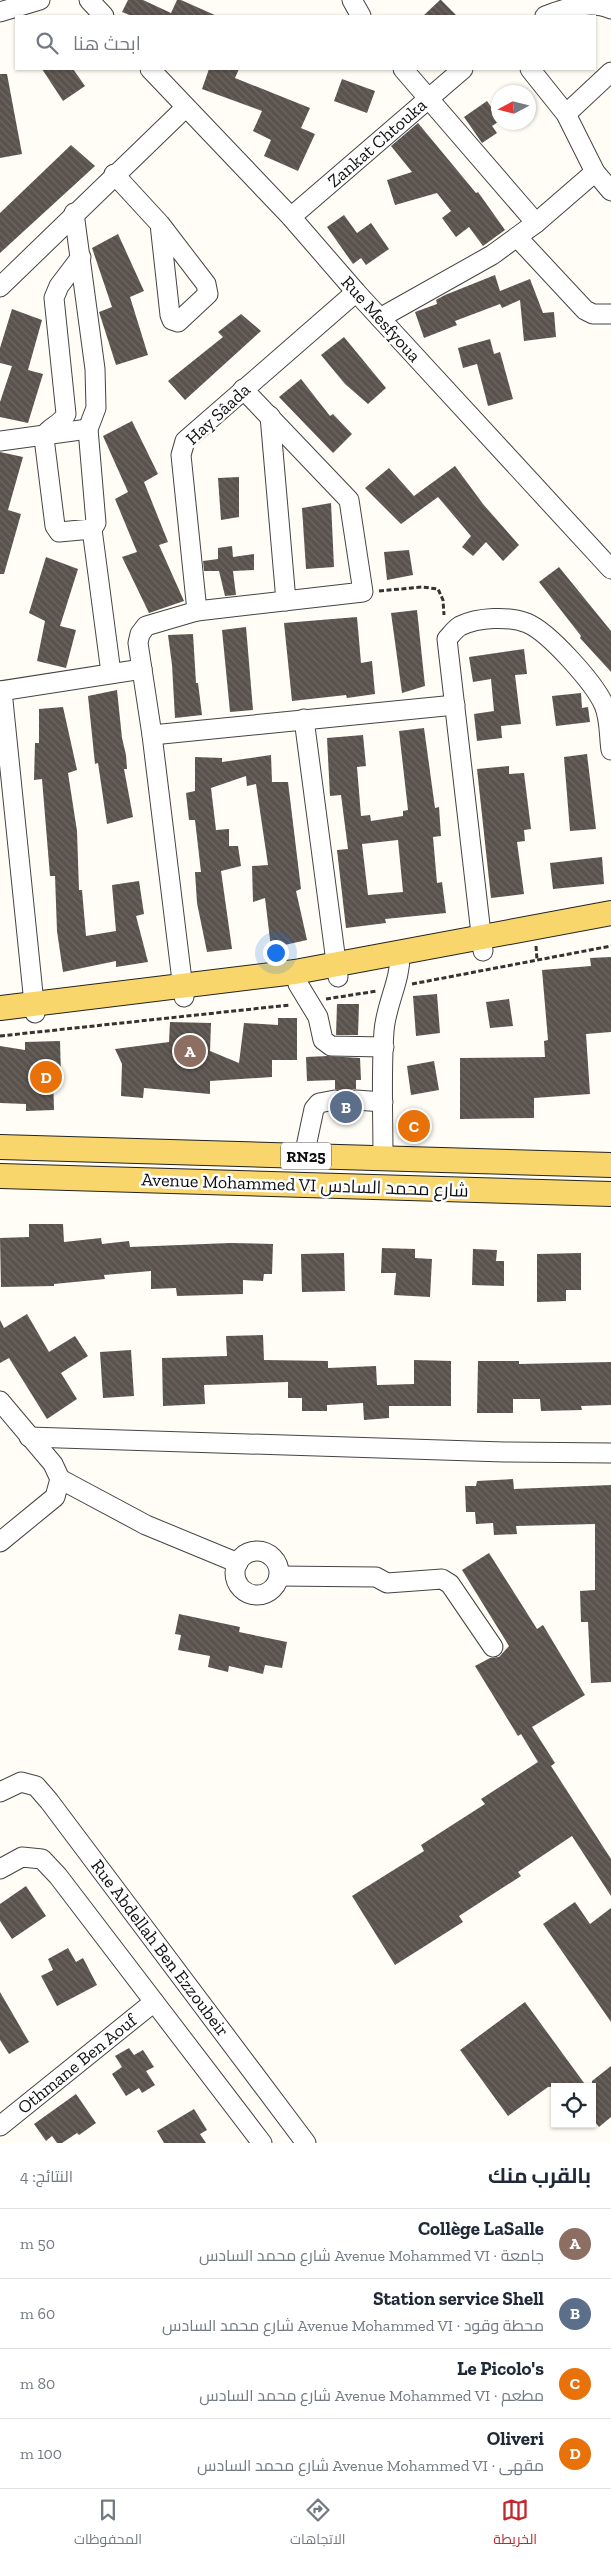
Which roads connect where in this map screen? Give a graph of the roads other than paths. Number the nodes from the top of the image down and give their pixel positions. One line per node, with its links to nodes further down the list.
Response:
1 (40, 0): 6 (street)
2 (90, 0): 7 (street)
3 (352, 0): 8 (street)
4 (548, 10): 5 (street)
5 (611, 10)
6 (0, 12)
7 (103, 15)
8 (361, 15)
9 (151, 70): 15 (street, Rue Mesfyoua)
10 (404, 70): 14 (street)
11 (462, 70): 14 (street, Zankat Chtouka)
12 (531, 70): 16 (street)
13 (611, 72): 16 (street)
14 (428, 98): 21 (street, Zankat Chtouka); 22 (street)
15 (185, 108): 18 (street); 21 (street, Rue Mesfyoua)
16 (566, 114): 17 (street)
17 (596, 172): 19 (street); 22 (street)
18 (114, 174): 20 (street); 23 (street)
19 (611, 191)
20 (74, 214): 25 (street); 26 (street)
21 (291, 217): 27 (street, Rue Mesfyoua)
22 (536, 223): 24 (street)
23 (160, 224)
24 (517, 238): 28 (street); 29 (street)
25 (80, 257): 32 (street); 33 (street)
26 (0, 286)
27 (356, 292): 29 (street, Rue Mesfyoua); 30 (street, Hay Sâada)
28 (611, 314)
29 (380, 318): 36 (street, Rue Mesfyoua)
30 (243, 389): 31 (street); 38 (street, Hay Sâada)
31 (270, 416): 37 (street); 37 (street)
32 (88, 428): 33 (street); 35 (street)
33 (45, 435): 34 (street); 35 (street)
34 (0, 441)
35 (92, 529): 40 (street)
36 (611, 568)
37 (286, 601): 38 (street)
38 (197, 612): 39 (street)
39 (142, 669): 40 (street); 44 (street)
40 (111, 673): 41 (street)
41 (1, 691): 54 (street)
42 (455, 705): 43 (street); 45 (street); 48 (street)
43 (304, 720): 44 (street); 50 (street)
44 (152, 735): 52 (street)
45 (611, 750)
46 (611, 913): 48 (main road)
47 (611, 925): 48 (main road)
48 (483, 944): 49 (main road)
49 (400, 960): 50 (main road); 56 (street)
50 (337, 971): 51 (main road)
51 (296, 978): 52 (main road); 56 (street)
52 (184, 992): 54 (main road)
53 (0, 1008): 54 (main road)
54 (35, 1009): 55 (main road)
55 (0, 1018)
56 (384, 1047): 59 (street)
57 (334, 1100): 61 (street)
58 (356, 1100): 59 (street)
59 (383, 1102): 62 (street)
60 (0, 1147): 61 (main road, Avenue Mohammed VI شارع محمد السادس / RN25)
61 (304, 1156): 62 (main road, Avenue Mohammed VI شارع محمد السادس / RN25)
62 (383, 1158): 63 (main road, Avenue Mohammed VI شارع محمد السادس / RN25)
63 (611, 1166)
64 (0, 1176): 65 (main road, Avenue Mohammed VI شارع محمد السادس / RN25)
65 (611, 1194)
66 (0, 1401): 67 (street)
67 (29, 1437): 68 (street); 69 (street)
68 (611, 1453)
69 (60, 1479): 70 (street); 71 (street)
70 (0, 1542)
71 (238, 1563): 72 (street); 72 (street)
72 (279, 1576): 73 (street)
73 (492, 1647)
74 (0, 1792): 79 (street, Rue Abdellah Ben Ezzoubeir)
75 (0, 1869): 76 (street, Rue Abdellah Ben Ezzoubeir)
76 (154, 2002): 77 (street, Othmane Ben Aouf); 78 (street, Rue Abdellah Ben Ezzoubeir)
77 (0, 2126)
78 (262, 2143)
79 (306, 2143)

